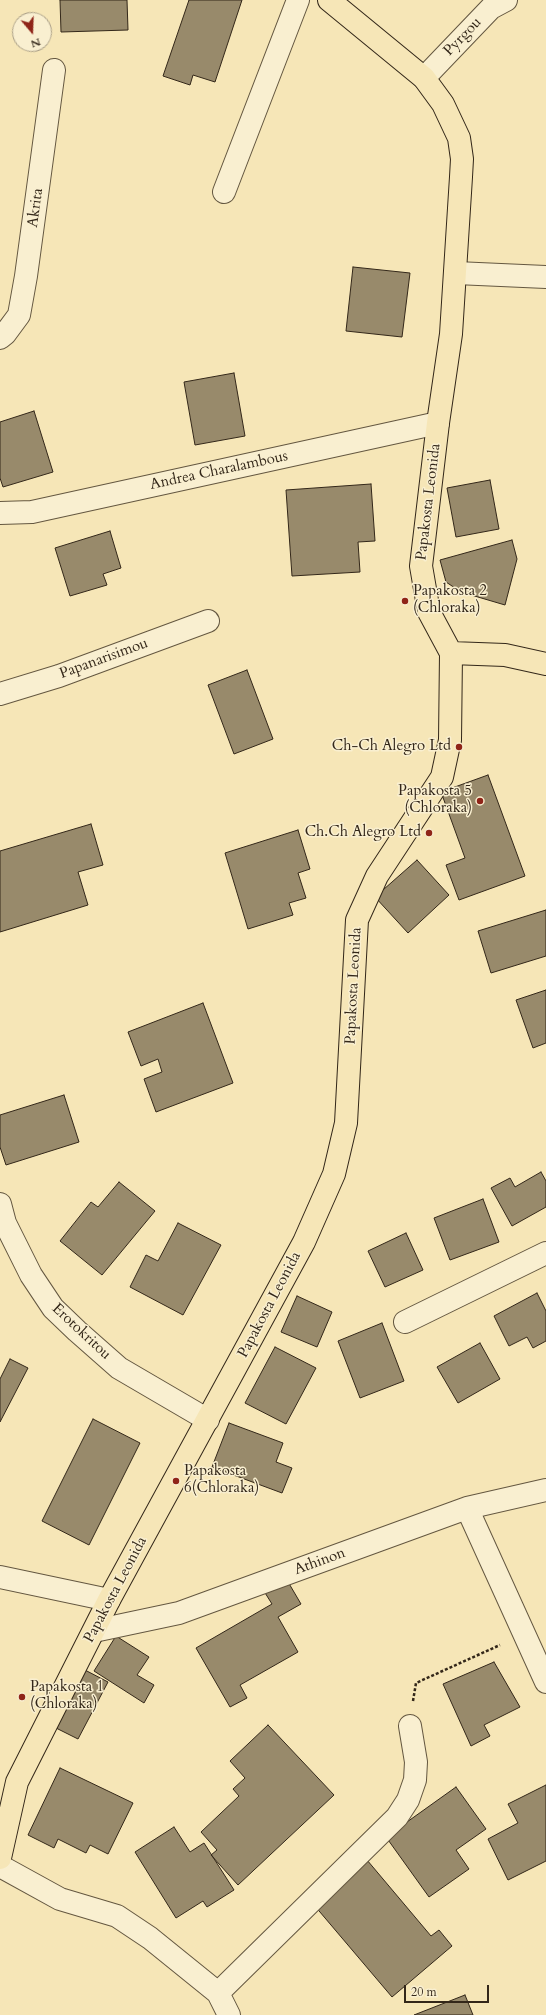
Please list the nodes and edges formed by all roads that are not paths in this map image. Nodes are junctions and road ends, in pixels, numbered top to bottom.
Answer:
1 (298, 0) edge
2 (329, 0) edge
3 (506, 0) edge
4 (54, 70) dead end
5 (424, 78) junction
6 (224, 192) dead end
7 (456, 273) junction
8 (546, 277) edge
9 (0, 338) edge
10 (438, 423) junction
11 (0, 512) edge
12 (208, 621) dead end
13 (451, 653) junction
14 (546, 664) edge
15 (0, 694) edge
16 (0, 1204) edge
17 (546, 1253) edge
18 (405, 1322) dead end
19 (208, 1420) junction
20 (546, 1490) edge
21 (467, 1508) junction
22 (0, 1576) edge
23 (109, 1600) junction
24 (94, 1631) junction
25 (546, 1682) edge
26 (410, 1726) road end
27 (0, 1858) edge
28 (0, 1866) edge
29 (218, 1993) junction
30 (229, 2015) edge

1 - 6 street
2 - 5 main road, Papakosta Leonida
3 - 5 street, Pyrgou
4 - 9 street, Akrita
5 - 7 main road, Papakosta Leonida
7 - 8 street
7 - 10 main road, Papakosta Leonida
10 - 11 street, Andrea Charalambous
10 - 13 main road, Papakosta Leonida
12 - 15 street, Papanarisimou
13 - 14 main road
13 - 19 main road, Papakosta Leonida
16 - 19 street, Erotokritou
17 - 18 street
19 - 23 main road, Papakosta Leonida
20 - 21 street, Athinon
21 - 24 street, Athinon
21 - 25 street
22 - 23 street
23 - 24 main road, Papakosta Leonida
24 - 27 main road, Papakosta Leonida
26 - 29 street
28 - 29 street
29 - 30 street

